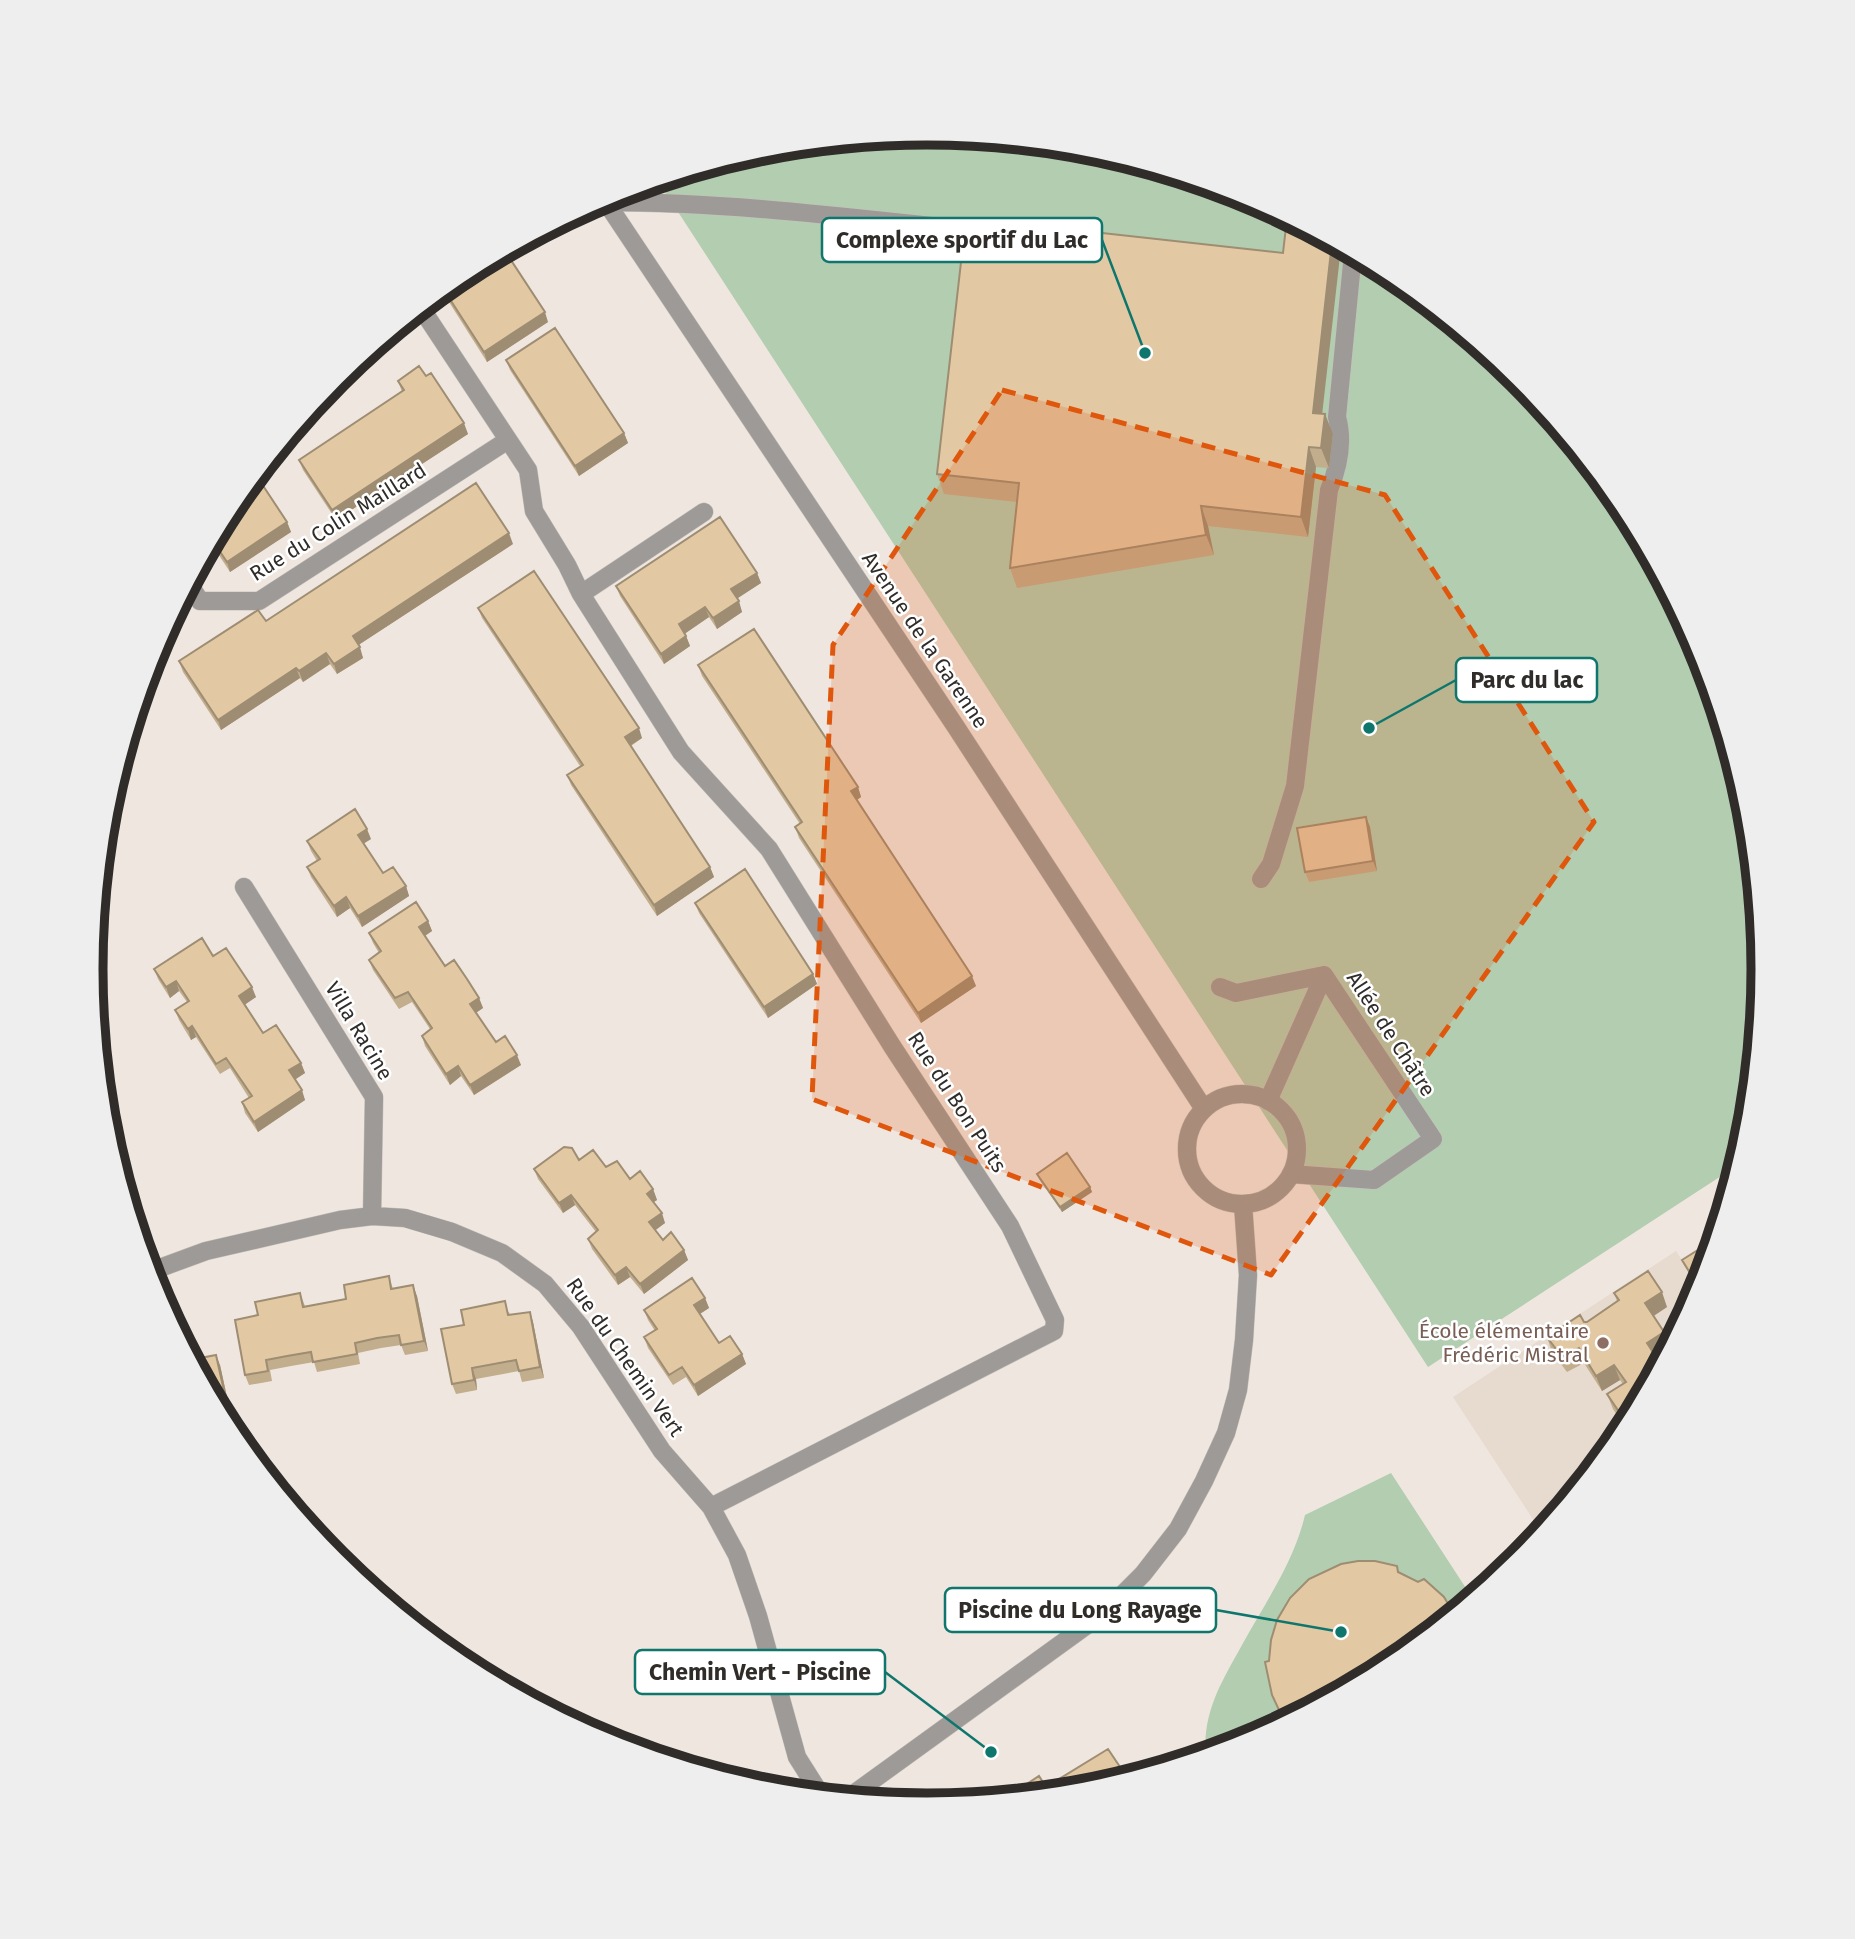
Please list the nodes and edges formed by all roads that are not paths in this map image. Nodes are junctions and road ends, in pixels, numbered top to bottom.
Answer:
1 (631, 201) edge
2 (611, 209) edge
3 (1000, 233) edge
4 (1352, 263) edge
5 (426, 316) edge
6 (508, 440) junction
7 (704, 512) dead end
8 (195, 593) edge
9 (581, 594) junction
10 (1261, 879) dead end
11 (243, 887) dead end
12 (1324, 975) junction
13 (1220, 987) dead end
14 (1268, 1101) junction
15 (1203, 1109) junction
16 (1291, 1174) junction
17 (1243, 1204) junction
18 (372, 1216) junction
19 (160, 1268) edge
20 (711, 1507) junction
21 (815, 1786) edge
22 (858, 1791) edge

1 - 3 street
2 - 15 street, Avenue de la Garenne
4 - 10 street
5 - 6 street, Rue du Bon Puits
6 - 8 street, Rue du Colin Maillard
6 - 9 street, Rue du Bon Puits
7 - 9 street
9 - 20 street, Rue du Bon Puits
11 - 18 street, Villa Racine
12 - 13 street, Allée de Châtre
12 - 14 street
12 - 16 street, Allée de Châtre
14 - 15 street
14 - 16 street
15 - 17 street
16 - 17 street
17 - 22 street
18 - 19 street, Rue du Chemin Vert
18 - 20 street, Rue du Chemin Vert
20 - 21 street, Rue du Chemin Vert

